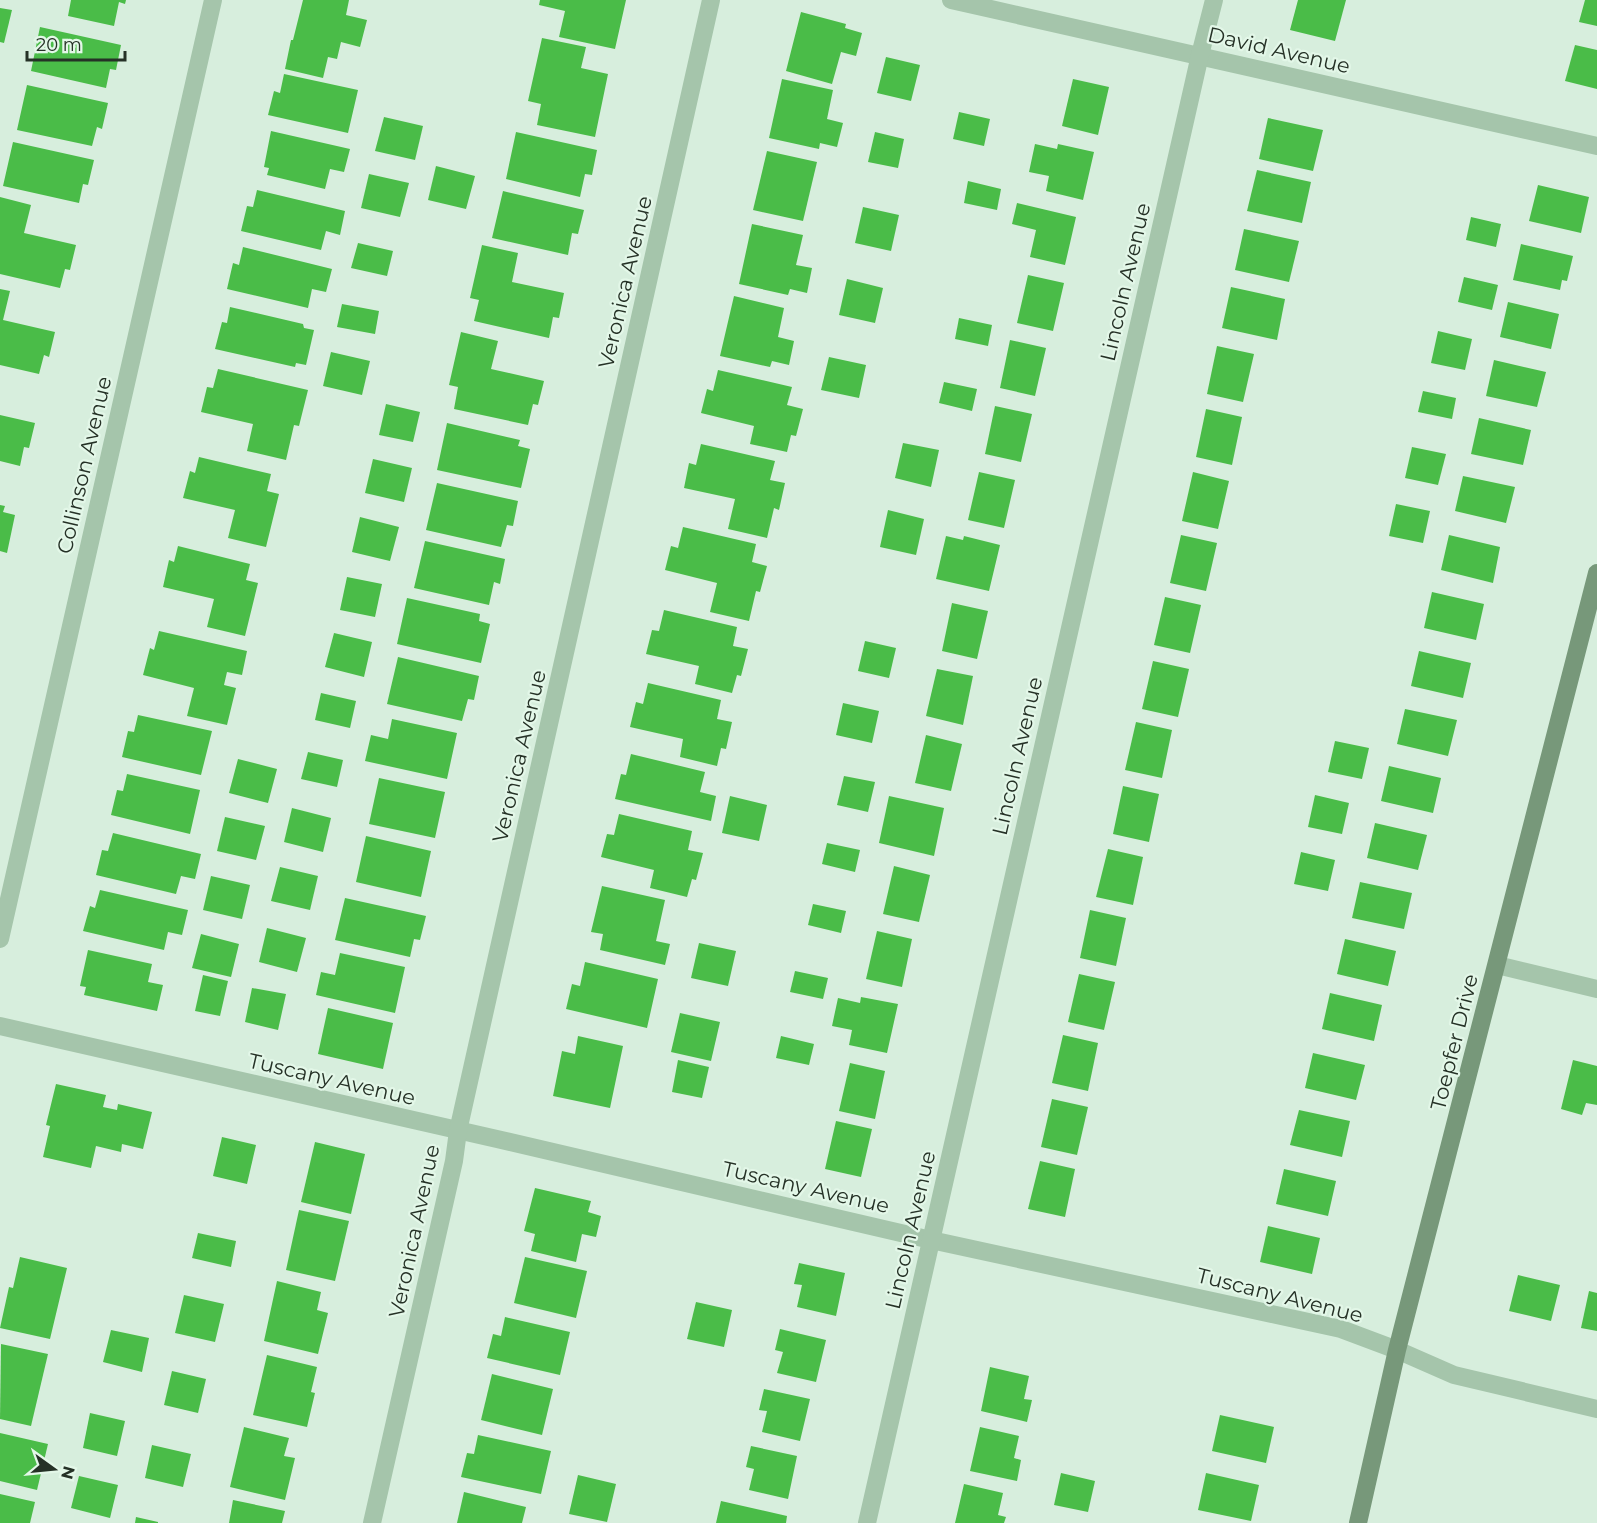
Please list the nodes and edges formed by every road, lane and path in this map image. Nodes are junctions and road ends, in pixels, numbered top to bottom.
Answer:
1 (213, 0) edge
2 (711, 0) edge
3 (951, 0) edge
4 (1214, 0) edge
5 (1200, 55) junction
6 (1597, 146) edge
7 (1597, 573) edge
8 (0, 939) edge
9 (1497, 965) junction
10 (1597, 989) edge
11 (0, 1026) edge
12 (458, 1131) junction
13 (931, 1240) junction
14 (1397, 1350) junction
15 (1597, 1409) edge
16 (372, 1523) edge
17 (867, 1523) edge
18 (1358, 1523) edge

1 - 8 street, Collinson Avenue
2 - 12 street, Veronica Avenue
3 - 5 street, David Avenue
4 - 5 street, Lincoln Avenue
5 - 6 street, David Avenue
5 - 13 street, Lincoln Avenue
7 - 9 street, Toepfer Drive
9 - 10 street
9 - 14 street, Toepfer Drive
11 - 12 street, Tuscany Avenue
12 - 13 street, Tuscany Avenue
12 - 16 street, Veronica Avenue
13 - 14 street, Tuscany Avenue
13 - 17 street, Lincoln Avenue
14 - 15 street, Tuscany Avenue
14 - 18 street, Toepfer Drive

